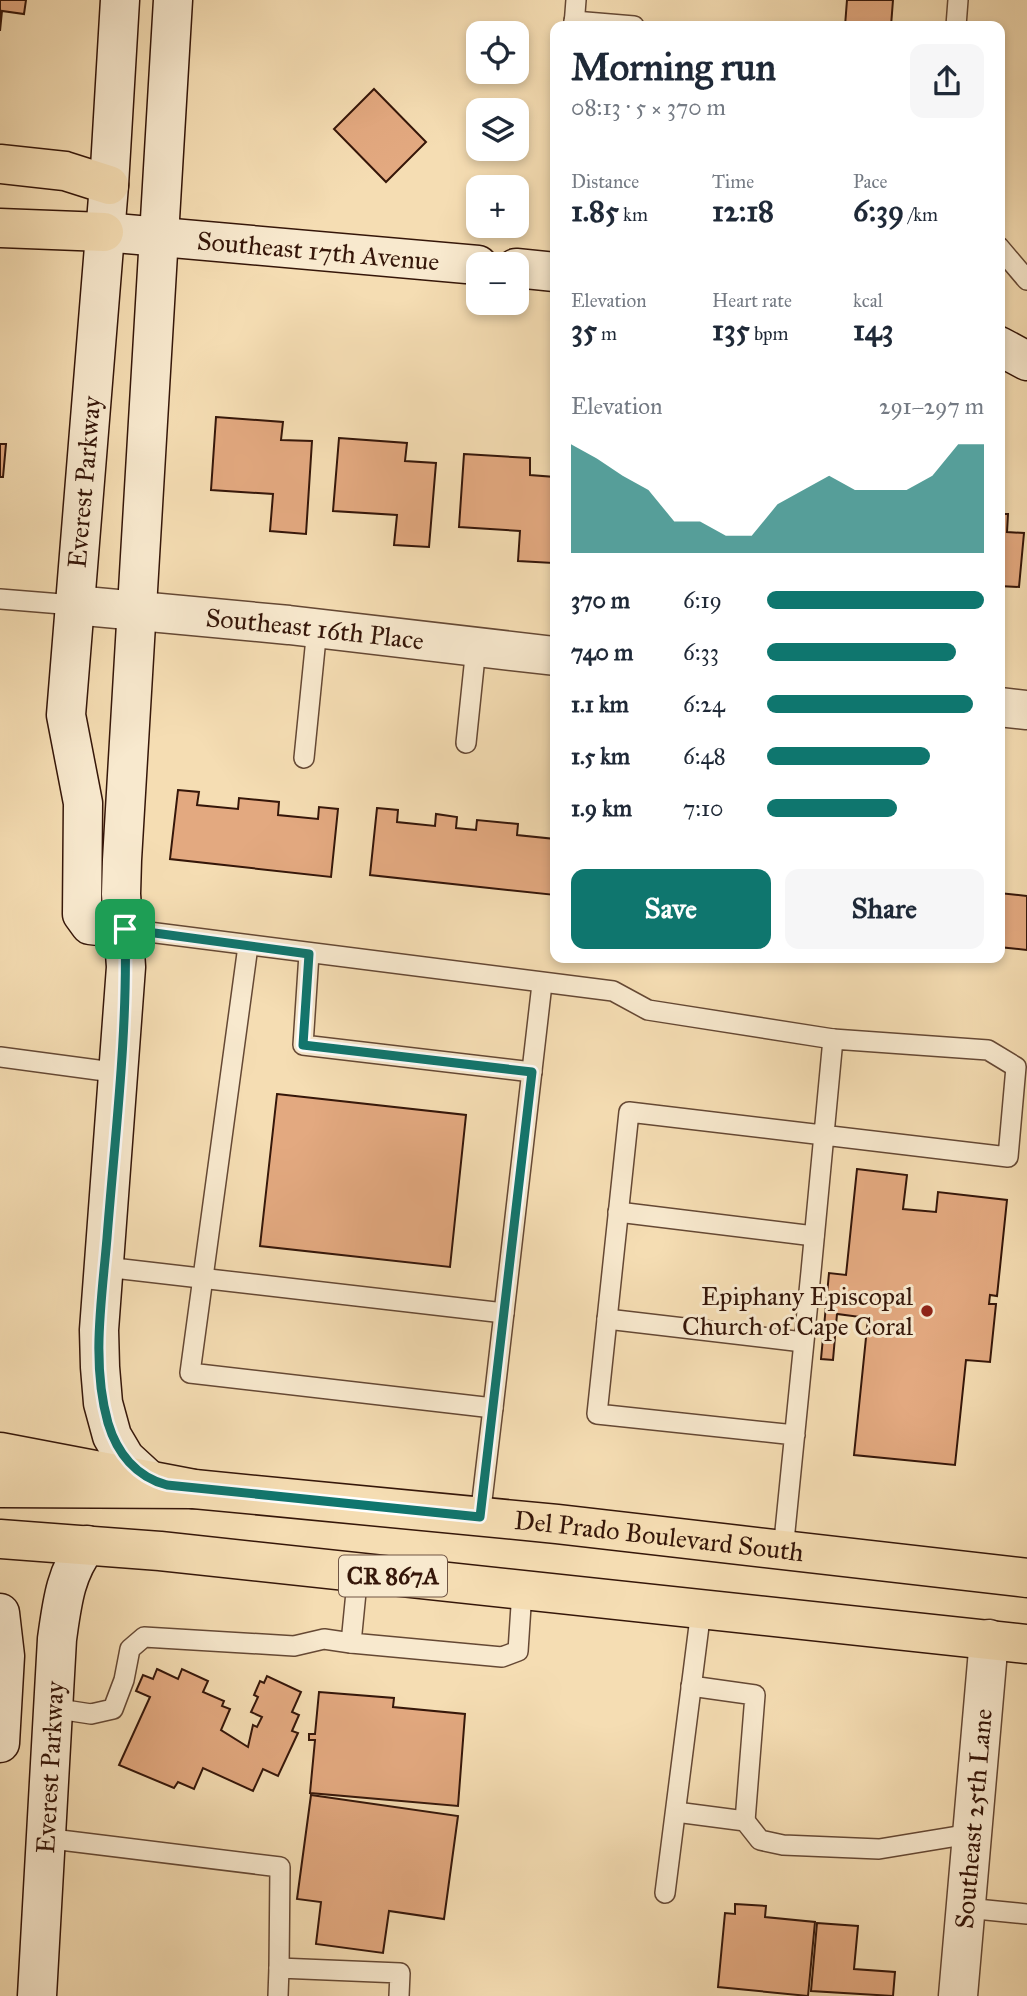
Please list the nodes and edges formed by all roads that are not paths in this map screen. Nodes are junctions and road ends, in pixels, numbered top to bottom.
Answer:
1 (120, 0) edge
2 (173, 0) edge
3 (576, 0) edge
4 (958, 0) edge
5 (574, 21) edge
6 (956, 21) edge
7 (0, 164) edge
8 (109, 185) junction
9 (0, 228) edge
10 (104, 232) junction
11 (160, 235) junction
12 (1005, 254) edge
13 (466, 264) edge
14 (529, 269) edge
15 (550, 271) edge
16 (1027, 280) edge
17 (1005, 349) edge
18 (1027, 361) edge
19 (0, 599) edge
20 (74, 605) junction
21 (138, 611) junction
22 (317, 628) junction
23 (476, 647) junction
24 (550, 655) edge
25 (1005, 708) edge
26 (1027, 710) edge
27 (466, 743) dead end
28 (303, 758) dead end
29 (125, 929) junction
30 (248, 946) junction
31 (309, 954) junction
32 (542, 984) junction
33 (833, 1039) junction
34 (0, 1057) edge
35 (532, 1072) junction
36 (120, 1073) junction
37 (824, 1135) junction
38 (618, 1212) junction
39 (814, 1236) junction
40 (104, 1267) junction
41 (203, 1278) junction
42 (504, 1313) junction
43 (607, 1319) junction
44 (803, 1342) junction
45 (493, 1408) junction
46 (795, 1435) junction
47 (0, 1452) edge
48 (150, 1481) junction
49 (0, 1488) edge
50 (194, 1489) junction
51 (480, 1517) junction
52 (0, 1539) edge
53 (87, 1545) junction
54 (783, 1550) junction
55 (358, 1572) junction
56 (1027, 1578) edge
57 (522, 1591) junction
58 (701, 1610) junction
59 (0, 1613) edge
60 (989, 1639) junction
61 (351, 1643) junction
62 (1027, 1644) edge
63 (691, 1686) junction
64 (52, 1708) junction
65 (0, 1743) edge
66 (676, 1812) junction
67 (745, 1821) junction
68 (971, 1834) junction
69 (44, 1838) junction
70 (665, 1893) dead end
71 (966, 1908) junction
72 (1027, 1914) edge
73 (279, 1968) junction
74 (37, 1996) edge
75 (278, 1996) edge
76 (399, 1996) edge
77 (958, 1996) edge

1 - 8 street, Everest Parkway
2 - 11 street
3 - 5 lane
4 - 6 lane
7 - 8 main road
8 - 10 street, Everest Parkway
8 - 11 street, Southeast 17th Avenue
9 - 10 main road
10 - 11 street, Southeast 17th Avenue
10 - 20 street, Everest Parkway
11 - 13 street, Southeast 17th Avenue
11 - 21 street
12 - 16 lane
14 - 15 street
17 - 18 street
19 - 20 lane
20 - 21 street, Southeast 16th Place
20 - 29 street, Everest Parkway
21 - 22 street, Southeast 16th Place
21 - 29 street
22 - 23 street, Southeast 16th Place
22 - 28 lane
23 - 24 street, Southeast 16th Place
23 - 27 lane
25 - 26 street
29 - 30 lane
29 - 36 street
30 - 31 lane
30 - 41 lane
31 - 32 lane
31 - 35 lane
32 - 33 lane
32 - 35 lane
33 - 37 lane
33 - 37 lane
34 - 36 lane
35 - 42 lane
36 - 40 street
37 - 38 lane
37 - 39 lane
38 - 39 lane
38 - 43 lane
39 - 44 lane
40 - 41 lane
40 - 48 street
41 - 42 lane
41 - 45 lane
42 - 45 lane
43 - 44 lane
43 - 46 lane
44 - 46 lane
45 - 51 lane
46 - 54 lane
47 - 48 main road, Del Prado Boulevard South
48 - 50 main road, Del Prado Boulevard South
49 - 50 main road
50 - 51 main road, Del Prado Boulevard South
51 - 54 main road, Del Prado Boulevard South
52 - 53 main road, CR 867A
53 - 55 main road, CR 867A
53 - 64 street, Everest Parkway
54 - 56 main road, Del Prado Boulevard South
55 - 57 main road, CR 867A
55 - 61 lane
57 - 58 main road, CR 867A
57 - 61 lane
58 - 60 main road, CR 867A
58 - 63 lane
59 - 65 street, Everest Parkway
60 - 62 main road, CR 867A
60 - 68 street, Southeast 25th Lane
61 - 64 lane
63 - 66 lane
63 - 67 lane
64 - 69 street, Everest Parkway
66 - 67 lane
66 - 70 lane
67 - 68 lane
68 - 71 street, Southeast 25th Lane
69 - 73 lane
69 - 74 street, Everest Parkway
71 - 72 lane
71 - 77 street, Southeast 25th Lane
73 - 75 lane
73 - 76 lane

